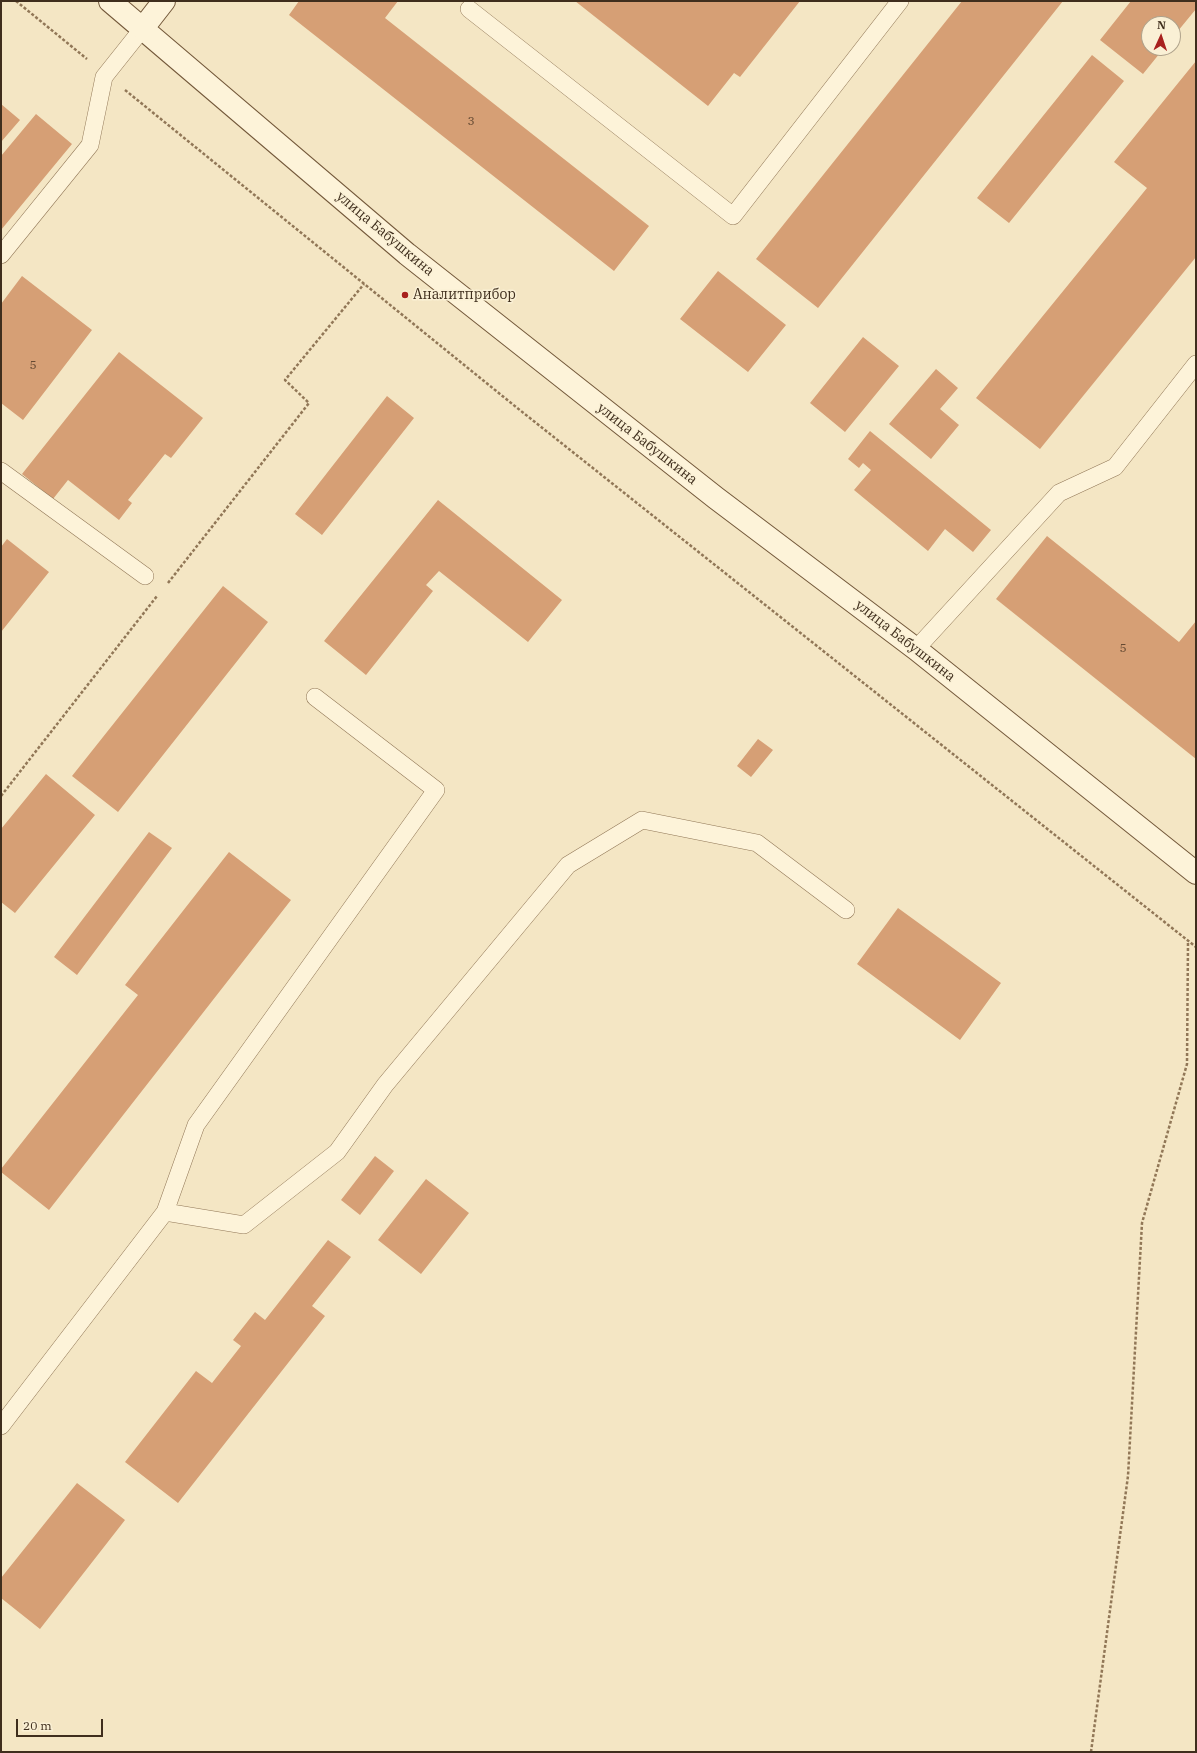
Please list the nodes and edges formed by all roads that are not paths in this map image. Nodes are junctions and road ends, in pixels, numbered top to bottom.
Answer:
1 (110, 1) edge
2 (164, 1) edge
3 (900, 1) edge
4 (469, 10) dead end
5 (143, 28) junction
6 (1, 255) edge
7 (1196, 364) edge
8 (1, 471) edge
9 (145, 576) dead end
10 (916, 649) junction
11 (315, 697) dead end
12 (1196, 873) edge
13 (846, 910) dead end
14 (165, 1212) junction
15 (1, 1426) edge

1 - 5 main road, улица Бабушкина
2 - 5 main road
3 - 4 lane
5 - 6 lane
5 - 10 main road, улица Бабушкина
7 - 10 lane
8 - 9 lane
10 - 12 main road, улица Бабушкина
11 - 14 lane
13 - 14 lane
14 - 15 lane

